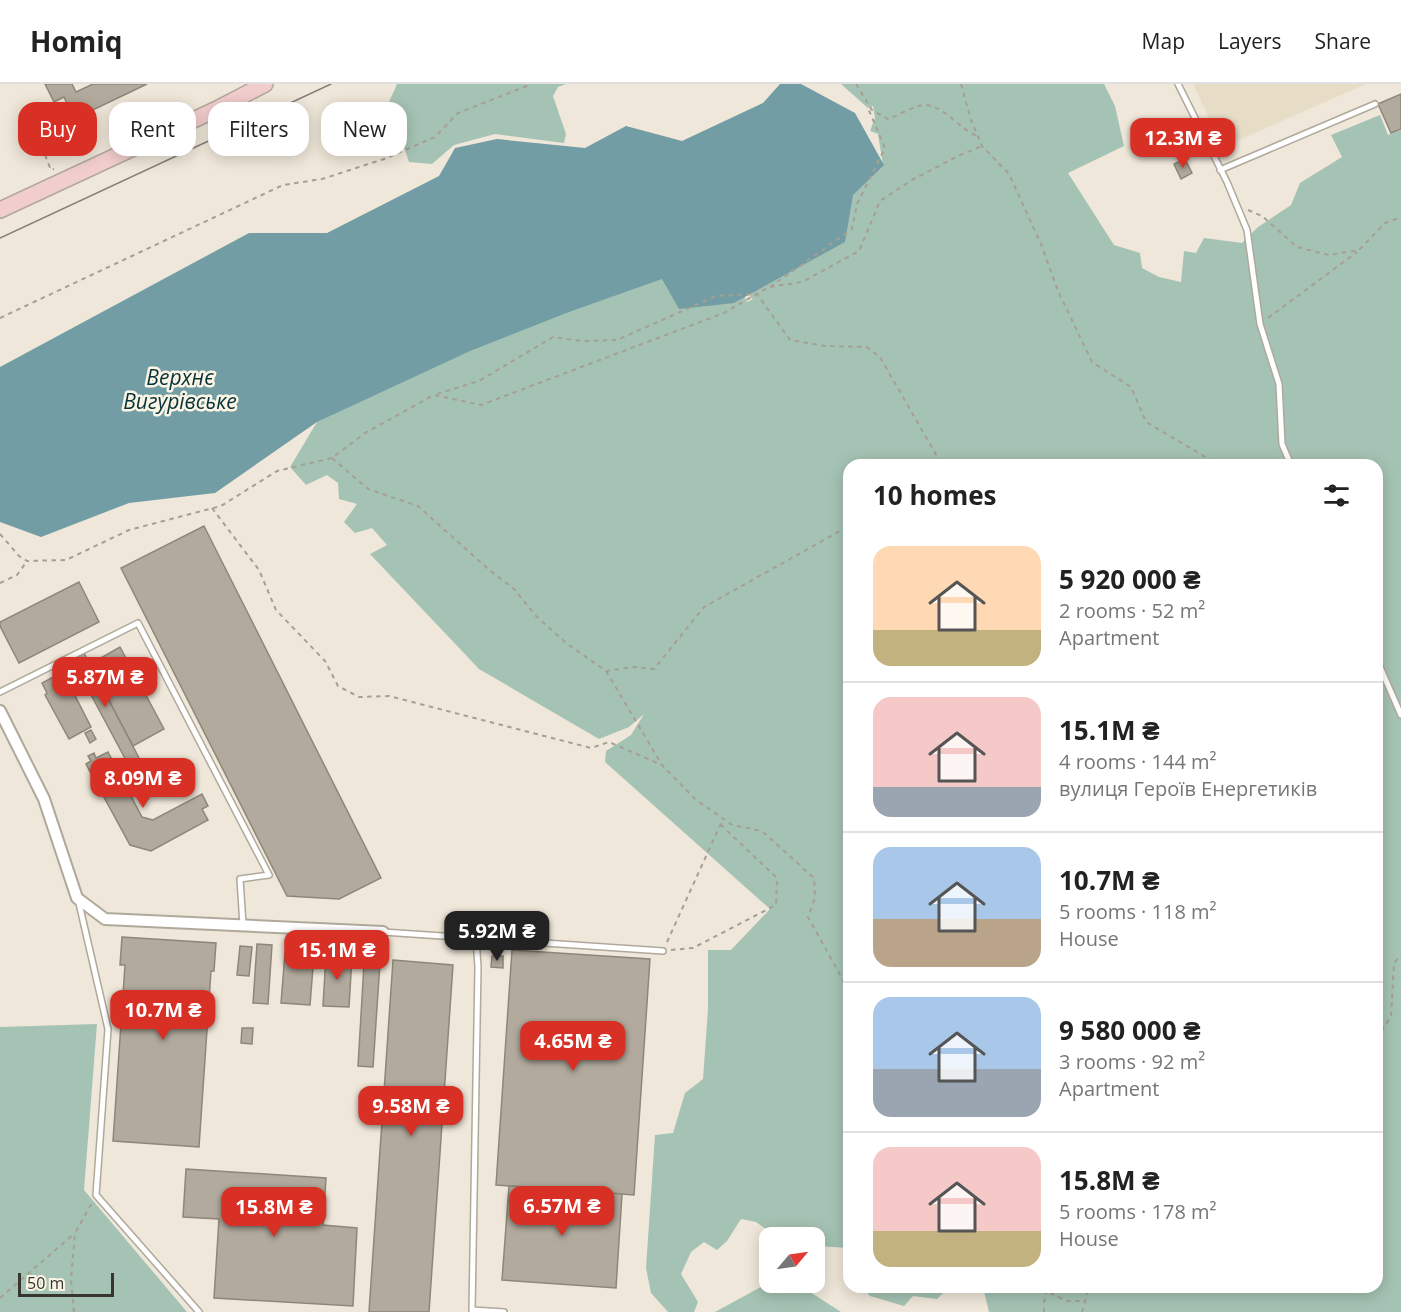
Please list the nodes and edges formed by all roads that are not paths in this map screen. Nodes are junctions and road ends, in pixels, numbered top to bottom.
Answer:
1 (265, 84) edge
2 (1178, 84) edge
3 (1375, 104) dead end
4 (1220, 170) junction
5 (1227, 182) junction
6 (1219, 185) dead end
7 (0, 210) edge
8 (1288, 459) edge
9 (1383, 674) edge
10 (0, 692) edge
11 (0, 711) edge
12 (1401, 715) edge
13 (77, 898) junction
14 (243, 925) junction
15 (383, 932) joint
16 (476, 938) junction
17 (663, 951) road end
18 (199, 1312) edge
19 (504, 1312) edge

1 - 7 street
2 - 4 lane
3 - 4 lane
4 - 5 lane
5 - 6 lane
5 - 8 lane
9 - 12 lane
10 - 14 lane
11 - 13 street
13 - 14 street
13 - 18 lane
14 - 15 street
15 - 16 lane
16 - 17 lane
16 - 19 lane

